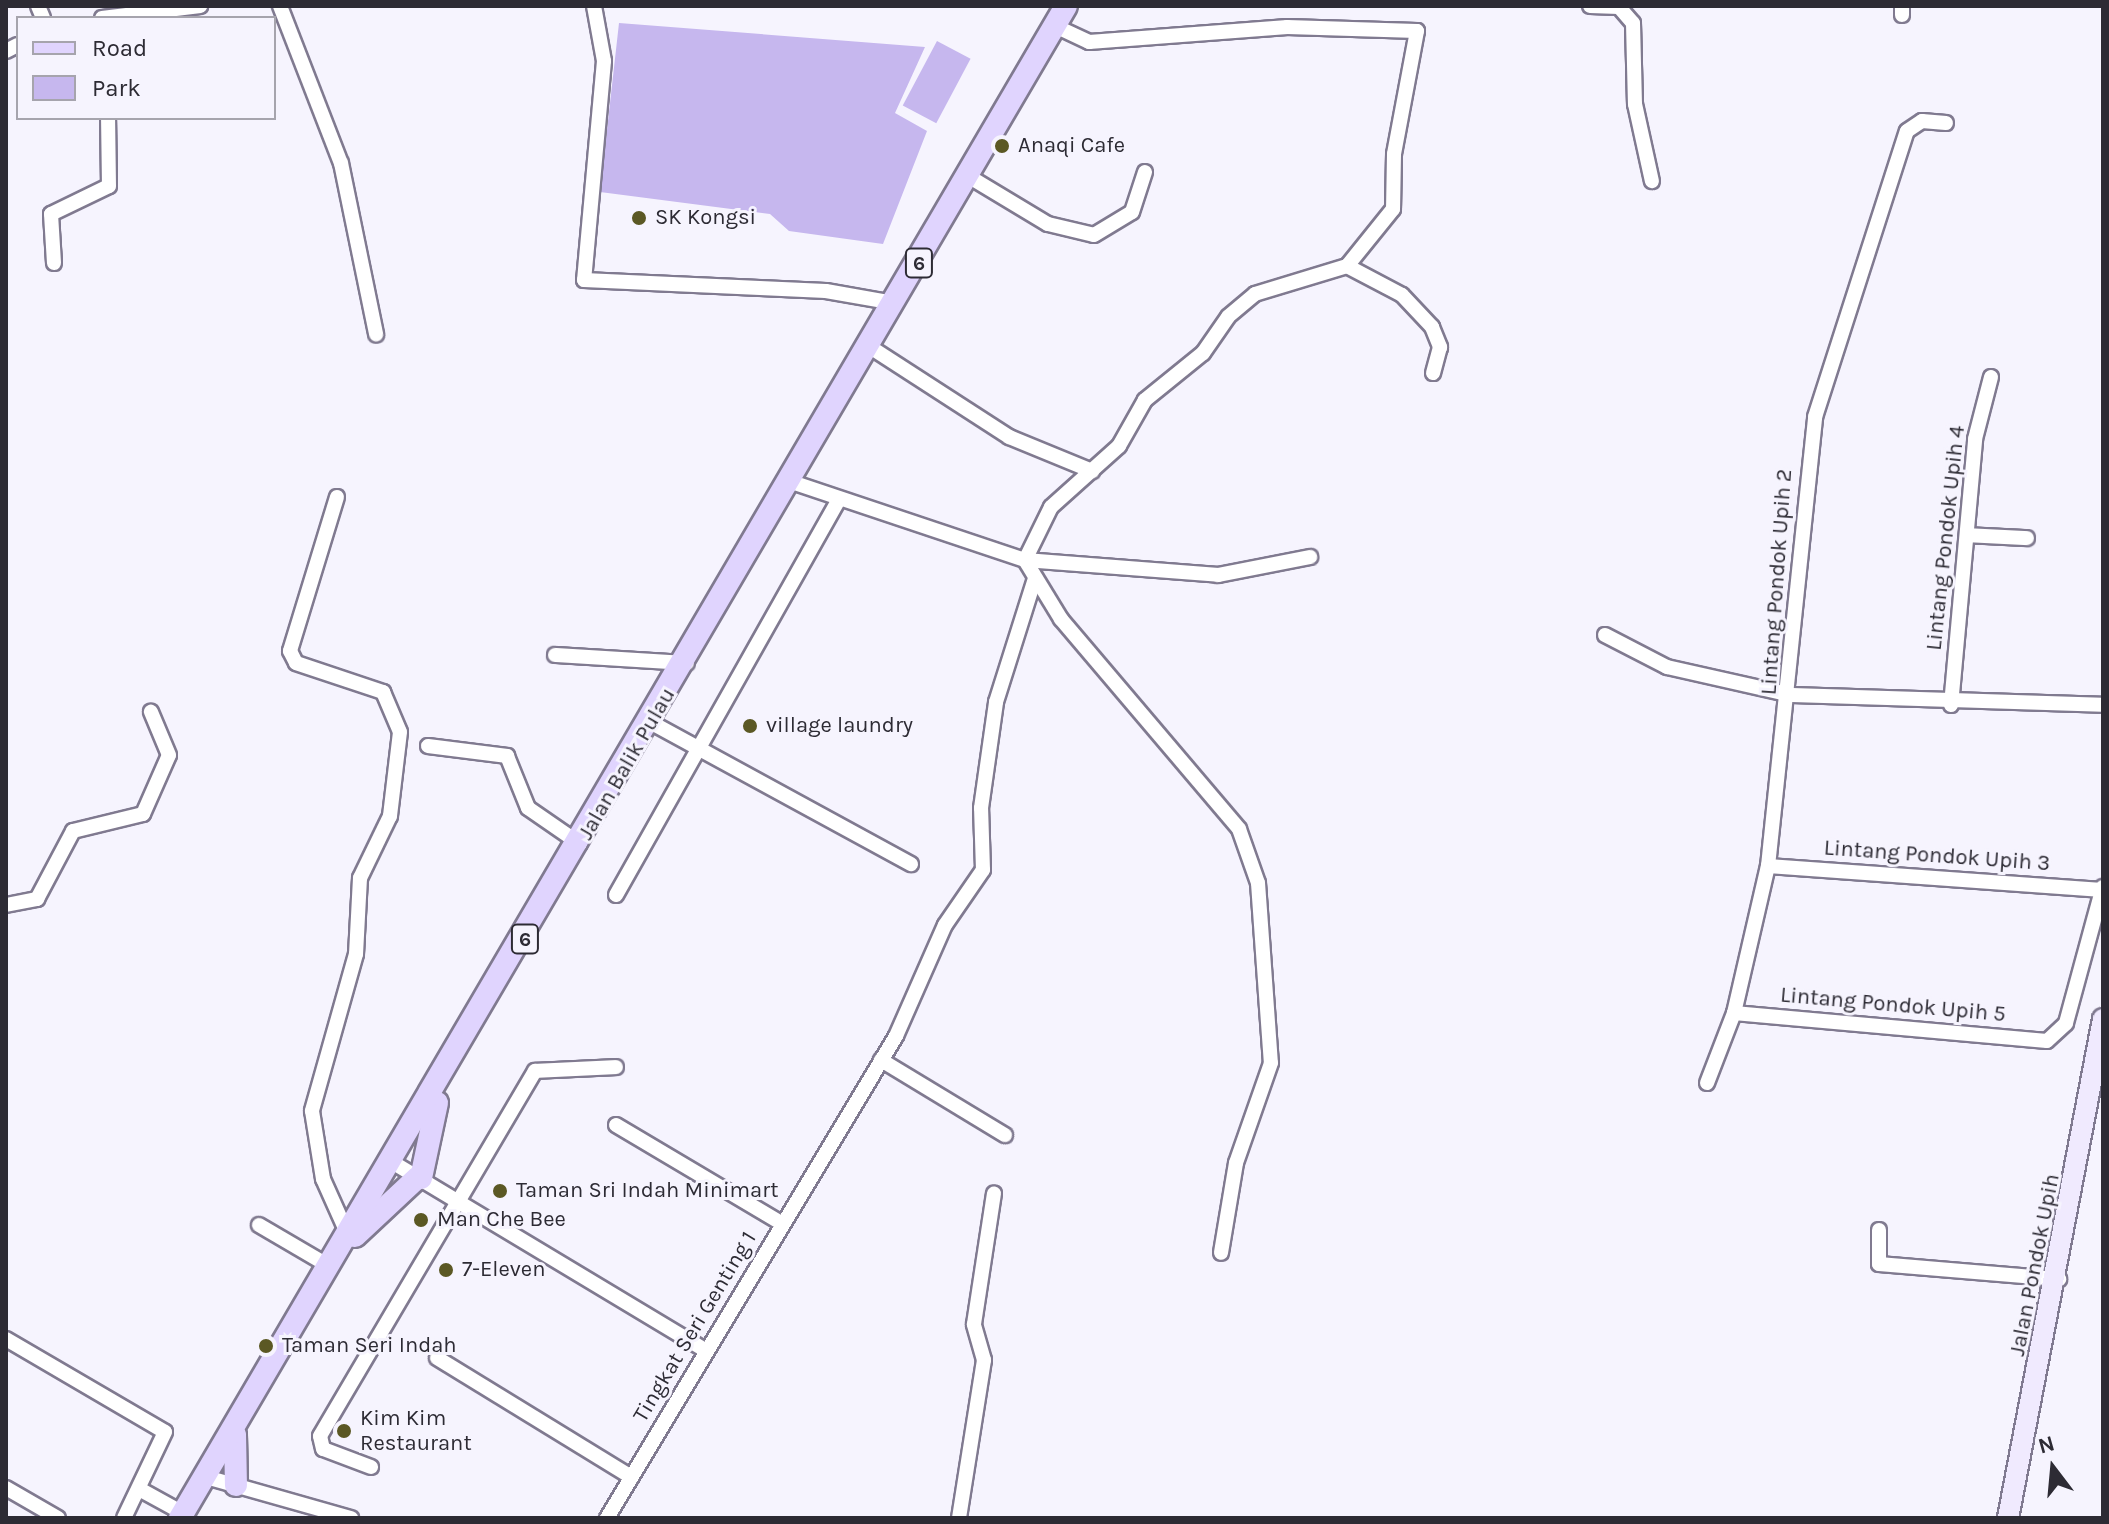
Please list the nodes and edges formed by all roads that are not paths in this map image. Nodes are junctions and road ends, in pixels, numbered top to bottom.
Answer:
1 (200, 6) edge
2 (280, 6) edge
3 (594, 6) edge
4 (1066, 6) edge
5 (1590, 6) edge
6 (138, 16) edge
7 (1055, 26) junction
8 (108, 120) edge
9 (1946, 123) dead end
10 (1145, 172) dead end
11 (968, 176) junction
12 (1652, 181) dead end
13 (54, 263) dead end
14 (1347, 266) junction
15 (895, 303) junction
16 (376, 334) dead end
17 (870, 347) junction
18 (1433, 373) dead end
19 (1991, 377) dead end
20 (1092, 471) junction
21 (792, 482) junction
22 (337, 497) dead end
23 (839, 500) junction
24 (1967, 535) junction
25 (2027, 538) dead end
26 (1310, 557) dead end
27 (1025, 560) junction
28 (1035, 578) junction
29 (1605, 635) dead end
30 (555, 655) dead end
31 (687, 663) junction
32 (1791, 695) junction
33 (1951, 705) junction
34 (2103, 705) edge
35 (151, 712) dead end
36 (652, 723) junction
37 (428, 746) dead end
38 (699, 748) junction
39 (580, 844) junction
40 (911, 864) dead end
41 (1768, 866) junction
42 (2102, 889) edge
43 (616, 895) dead end
44 (6, 905) edge
45 (1734, 1013) junction
46 (2103, 1019) edge
47 (881, 1060) junction
48 (616, 1067) dead end
49 (449, 1068) junction
50 (1707, 1083) dead end
51 (616, 1125) dead end
52 (1005, 1135) dead end
53 (392, 1162) junction
54 (420, 1178) junction
55 (994, 1194) dead end
56 (460, 1202) junction
57 (783, 1224) junction
58 (259, 1225) dead end
59 (1879, 1230) dead end
60 (338, 1251) junction
61 (1221, 1253) dead end
62 (2059, 1279) junction
63 (6, 1339) edge
64 (707, 1351) junction
65 (437, 1358) dead end
66 (235, 1430) junction
67 (371, 1467) dead end
68 (206, 1477) junction
69 (631, 1477) junction
70 (236, 1485) junction
71 (6, 1488) edge
72 (141, 1490) junction
73 (182, 1516) edge
74 (58, 1518) edge
75 (124, 1518) edge
76 (351, 1518) edge
77 (607, 1518) edge
78 (959, 1518) edge
79 (2008, 1518) edge

1 - 6 street
2 - 16 street
3 - 15 street
4 - 7 main road, Jalan Balik Pulau / 6
5 - 12 street
7 - 11 main road, Jalan Balik Pulau / 6
7 - 14 street
8 - 13 street
9 - 32 street, Lintang Pondok Upih 2
10 - 11 street
11 - 15 main road, Jalan Balik Pulau / 6
14 - 18 street
14 - 20 street
15 - 17 main road, Jalan Balik Pulau / 6
17 - 20 street
17 - 21 main road, Jalan Balik Pulau / 6
19 - 24 street, Lintang Pondok Upih 4
20 - 27 street
21 - 23 street
21 - 31 main road, Jalan Balik Pulau / 6
22 - 60 street
23 - 27 street
23 - 38 street
24 - 25 street
24 - 33 street, Lintang Pondok Upih 4
26 - 27 street
27 - 28 street
28 - 47 street, Tingkat Seri Genting 1
28 - 61 street
29 - 32 street
30 - 31 street
31 - 36 main road, Jalan Balik Pulau / 6
32 - 33 street
32 - 41 street, Lintang Pondok Upih 2
33 - 34 street
35 - 44 street
36 - 38 street
36 - 39 main road, Jalan Balik Pulau / 6
37 - 39 street
38 - 40 street
38 - 43 street
39 - 49 main road, Jalan Balik Pulau / 6
41 - 42 street, Lintang Pondok Upih 3
41 - 45 street, Lintang Pondok Upih 2
42 - 45 street, Lintang Pondok Upih 5
45 - 50 street, Lintang Pondok Upih 2
46 - 62 main road, Jalan Pondok Upih
47 - 52 street
47 - 57 street, Tingkat Seri Genting 1
48 - 56 street
49 - 53 main road, Jalan Balik Pulau / 6
49 - 54 main road
51 - 57 street
53 - 54 street
53 - 60 main road, Jalan Balik Pulau / 6
54 - 56 street
54 - 60 main road
55 - 78 street
56 - 64 street
56 - 67 street
57 - 64 street, Tingkat Seri Genting 1
58 - 60 street
59 - 62 street
60 - 66 main road, Jalan Balik Pulau / 6
62 - 79 main road, Jalan Pondok Upih
63 - 72 street
64 - 69 street, Tingkat Seri Genting 1
65 - 69 street
66 - 68 main road, Jalan Balik Pulau / 6
66 - 70 main road
68 - 70 street
68 - 73 main road, Jalan Balik Pulau / 6
69 - 77 street, Tingkat Seri Genting 1
70 - 76 street
71 - 74 street
72 - 73 street
72 - 75 street

